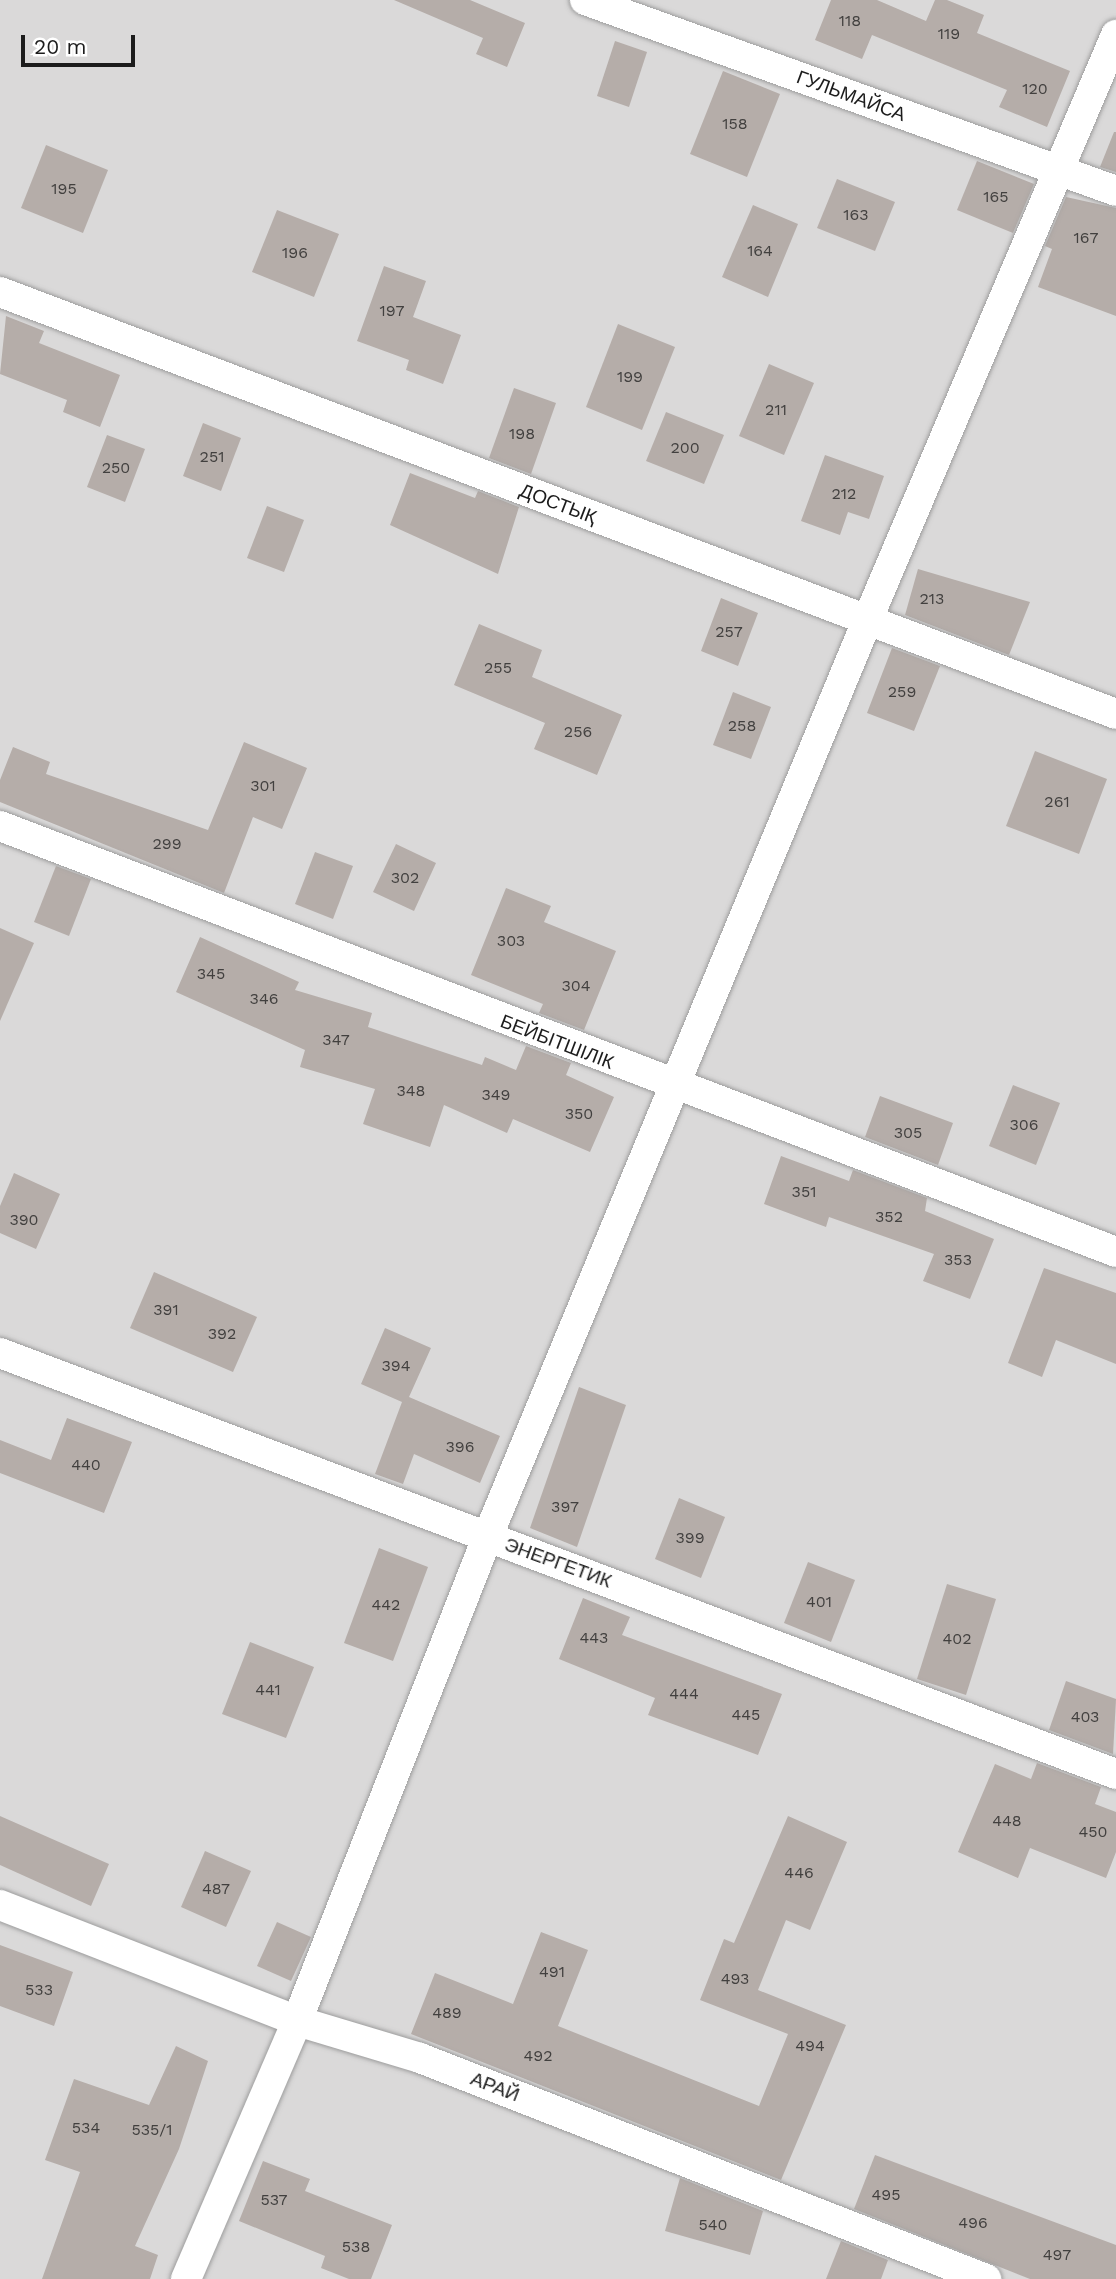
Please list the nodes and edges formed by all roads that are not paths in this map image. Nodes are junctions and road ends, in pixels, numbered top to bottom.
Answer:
1 (585, 0) edge
2 (1116, 35) edge
3 (1060, 170) junction
4 (1116, 191) edge
5 (0, 292) edge
6 (866, 621) junction
7 (1116, 714) edge
8 (0, 826) edge
9 (677, 1088) junction
10 (1116, 1252) edge
11 (0, 1353) edge
12 (488, 1538) junction
13 (1116, 1774) edge
14 (0, 1905) edge
15 (297, 2021) junction
16 (186, 2279) edge
17 (986, 2279) edge

1 - 3 street, ГУЛЬМАЙСА
2 - 3 street
3 - 4 street, ГУЛЬМАЙСА
3 - 6 street
5 - 6 street, ДОСТЫҚ
6 - 7 street, ДОСТЫҚ
6 - 9 street
8 - 9 street, БЕЙБІТШІЛІК
9 - 10 street, БЕЙБІТШІЛІК
9 - 12 street
11 - 12 street, ЭНЕРГЕТИК
12 - 13 street, ЭНЕРГЕТИК
12 - 15 street
14 - 15 street, АРАЙ
15 - 16 street
15 - 17 street, АРАЙ

